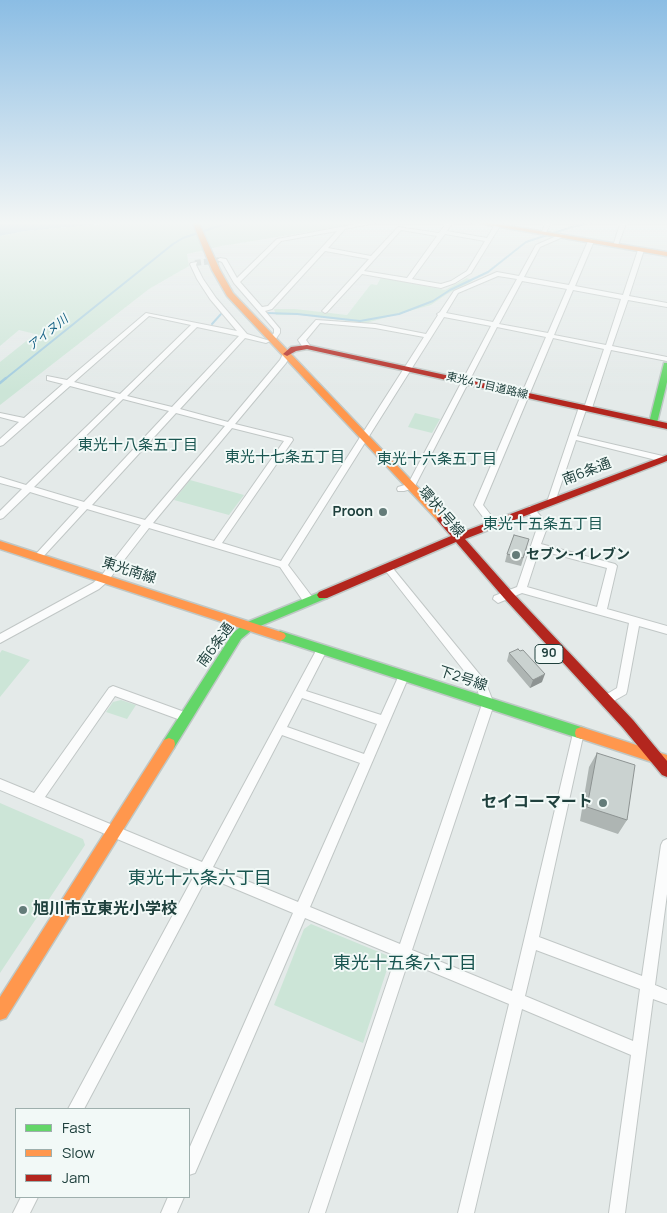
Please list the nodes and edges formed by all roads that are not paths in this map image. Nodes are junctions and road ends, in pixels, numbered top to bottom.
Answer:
1 (199, 278) edge
2 (212, 278) edge
3 (233, 278) edge
4 (240, 278) edge
5 (298, 278) edge
6 (354, 278) edge
7 (390, 278) edge
8 (410, 278) edge
9 (460, 278) edge
10 (489, 278) edge
11 (521, 278) joint
12 (576, 278) edge
13 (632, 278) edge
14 (408, 281) junction
15 (236, 282) junction
16 (572, 288) junction
17 (626, 298) junction
18 (667, 305) edge
19 (260, 310) junction
20 (325, 311) dead end
21 (440, 314) junction
22 (195, 324) junction
23 (496, 325) junction
24 (244, 335) junction
25 (427, 336) junction
26 (550, 336) junction
27 (269, 340) junction
28 (308, 347) junction
29 (608, 347) junction
30 (285, 358) junction
31 (667, 359) edge
32 (667, 365) edge
33 (407, 368) junction
34 (50, 378) dead end
35 (465, 381) junction
36 (69, 383) junction
37 (525, 394) junction
38 (121, 396) junction
39 (585, 408) junction
40 (174, 410) junction
41 (0, 414) edge
42 (25, 421) junction
43 (652, 423) junction
44 (231, 424) junction
45 (667, 426) edge
46 (573, 437) junction
47 (361, 440) junction
48 (0, 444) edge
49 (666, 458) edge
50 (0, 480) edge
51 (28, 488) junction
52 (406, 488) junction
53 (551, 502) junction
54 (85, 506) junction
55 (530, 509) junction
56 (0, 516) edge
57 (492, 523) junction
58 (147, 524) junction
59 (454, 540) junction
60 (0, 545) edge
61 (216, 545) junction
62 (536, 546) junction
63 (38, 557) junction
64 (283, 565) junction
65 (388, 568) junction
66 (104, 579) junction
67 (521, 589) junction
68 (503, 597) junction
69 (309, 601) junction
70 (601, 612) junction
71 (635, 622) junction
72 (249, 626) junction
73 (0, 628) edge
74 (667, 630) edge
75 (13, 632) junction
76 (0, 640) edge
77 (322, 650) junction
78 (404, 676) junction
79 (299, 693) junction
80 (606, 700) junction
81 (488, 704) junction
82 (186, 717) junction
83 (384, 721) junction
84 (280, 729) junction
85 (578, 732) junction
86 (367, 760) junction
87 (662, 760) edge
88 (667, 771) edge
89 (0, 784) edge
90 (37, 799) junction
91 (114, 831) junction
92 (667, 845) edge
93 (205, 869) junction
94 (302, 910) junction
95 (531, 941) junction
96 (404, 951) junction
97 (648, 987) junction
98 (667, 997) edge
99 (516, 1000) junction
100 (0, 1012) edge
101 (639, 1051) junction
102 (77, 1108) edge
103 (190, 1165) edge
104 (29, 1198) edge
105 (176, 1198) edge
106 (21, 1213) edge
107 (169, 1213) edge
108 (317, 1213) edge
109 (466, 1213) edge
110 (617, 1213) edge

1 - 24 street
2 - 27 street, 環状1号線 / 90
3 - 15 street
4 - 15 street
5 - 19 street
6 - 20 street
7 - 14 street
8 - 14 street
9 - 14 street
10 - 21 street
11 - 16 street
11 - 23 street
12 - 16 street
13 - 17 street
15 - 19 street
16 - 17 street
16 - 26 street
17 - 18 street
17 - 29 street
19 - 27 street
21 - 23 street
21 - 25 street
22 - 24 street
22 - 36 street
22 - 38 street
23 - 26 street
23 - 35 street
24 - 27 street
24 - 40 street
25 - 28 street
25 - 33 street
26 - 29 street
26 - 37 street
27 - 30 street, 環状1号線 / 90
28 - 30 street
28 - 33 street, 東光4丁目道路線
29 - 31 street
29 - 39 street
30 - 44 street
30 - 47 street, 環状1号線 / 90
32 - 43 street
33 - 35 street, 東光4丁目道路線
33 - 47 street
34 - 36 street
35 - 37 street, 東光4丁目道路線
35 - 52 street
36 - 38 street
36 - 42 street
37 - 39 street, 東光4丁目道路線
37 - 57 street
38 - 40 street
38 - 51 street
39 - 43 street, 東光4丁目道路線
39 - 46 street
40 - 44 street
40 - 54 street
41 - 42 street
42 - 48 street
43 - 45 street, 東光4丁目道路線
44 - 58 street
44 - 61 street
46 - 49 street
46 - 53 street
47 - 52 street, 環状1号線 / 90
47 - 64 street
49 - 53 street, 南6条通
50 - 51 street
51 - 54 street
51 - 56 street
52 - 59 street, 環状1号線 / 90
53 - 55 street, 南6条通
54 - 58 street
54 - 63 street
55 - 57 street, 南6条通
55 - 62 street
57 - 59 street, 南6条通
58 - 61 street
58 - 66 street
59 - 65 street, 南6条通
59 - 68 street, 環状1号線 / 90
60 - 63 street, 東光南線
61 - 64 street
62 - 67 street
62 - 70 street
63 - 66 street, 東光南線
64 - 69 street
65 - 69 street, 南6条通
65 - 81 street
66 - 72 street, 東光南線
66 - 75 street
67 - 68 street
67 - 70 street
68 - 80 street, 環状1号線 / 90
68 - 87 street, 環状1号線 / 90
69 - 72 street, 南6条通
70 - 71 street
71 - 74 street
71 - 80 street
72 - 77 street, 下2号線
72 - 82 street, 南6条通
73 - 75 street
75 - 76 street
77 - 78 street, 下2号線
77 - 79 street
78 - 81 street, 下2号線
78 - 83 street
79 - 83 street
79 - 84 street
80 - 87 street, 環状1号線 / 90
81 - 85 street, 下2号線
81 - 96 street
82 - 90 street
82 - 91 street, 南6条通
83 - 86 street
84 - 86 street
84 - 93 street
85 - 87 street, 下2号線
85 - 95 street
86 - 94 street
87 - 88 street, 環状1号線 / 90
89 - 90 street
90 - 91 street
91 - 93 street
91 - 100 street, 南6条通
92 - 97 street
93 - 94 street
93 - 102 street
94 - 96 street
94 - 103 street
95 - 97 street
95 - 99 street
96 - 99 street
96 - 108 street
97 - 98 street
97 - 101 street
99 - 101 street
99 - 109 street
101 - 110 street
104 - 106 street
105 - 107 street

